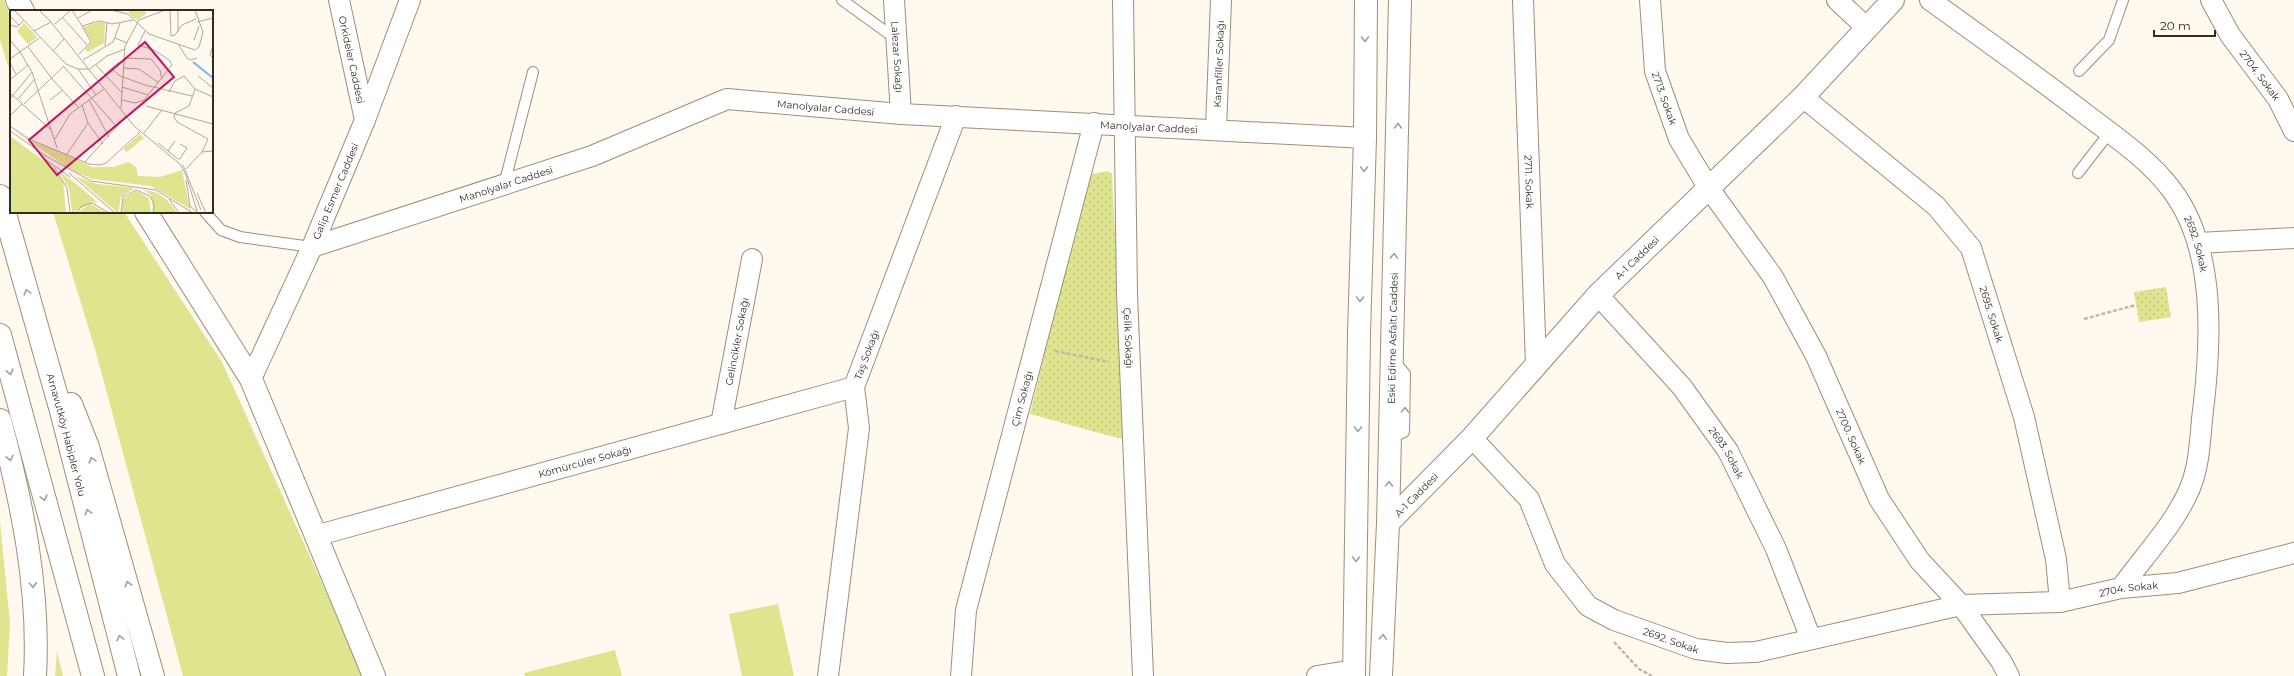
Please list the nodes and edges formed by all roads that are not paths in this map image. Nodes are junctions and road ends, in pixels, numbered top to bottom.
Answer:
1 (17, 0) edge
2 (339, 0) edge
3 (410, 0) edge
4 (842, 0) edge
5 (894, 0) edge
6 (1123, 0) edge
7 (1221, 0) edge
8 (1366, 0) edge
9 (1400, 0) edge
10 (1523, 0) edge
11 (1650, 0) edge
12 (1837, 0) edge
13 (1893, 0) edge
14 (1930, 0) edge
15 (2123, 0) edge
16 (2211, 0) edge
17 (22, 10) edge
18 (1867, 28) junction
19 (896, 39) junction
20 (2079, 71) dead end
21 (533, 72) dead end
22 (1803, 97) junction
23 (901, 114) junction
24 (956, 116) junction
25 (365, 120) junction
26 (1094, 123) junction
27 (1125, 125) junction
28 (1216, 129) junction
29 (2294, 131) edge
30 (2110, 132) junction
31 (1365, 138) junction
32 (2078, 173) dead end
33 (504, 185) junction
34 (1708, 187) junction
35 (0, 196) edge
36 (147, 213) edge
37 (206, 213) edge
38 (2294, 238) edge
39 (2198, 243) junction
40 (312, 247) junction
41 (752, 259) dead end
42 (1598, 294) junction
43 (33, 314) junction
44 (0, 335) edge
45 (1536, 364) junction
46 (251, 379) junction
47 (854, 387) junction
48 (0, 420) edge
49 (721, 424) junction
50 (1472, 438) junction
51 (1357, 520) junction
52 (1388, 523) junction
53 (315, 536) junction
54 (2294, 553) edge
55 (2121, 588) junction
56 (2060, 602) junction
57 (1961, 605) junction
58 (1811, 639) junction
59 (1354, 673) edge
60 (35, 676) edge
61 (93, 676) edge
62 (129, 676) edge
63 (153, 676) edge
64 (374, 676) edge
65 (828, 676) edge
66 (961, 676) edge
67 (1143, 676) edge
68 (1317, 676) edge
69 (1381, 676) edge
70 (2009, 676) edge

1 - 17 main road
2 - 25 street, Orkideler Caddesi
3 - 25 street, Galip Esmer Caddesi
4 - 19 lane
5 - 19 street, Lalezar Sokağı
6 - 27 street, Çelik Sokağı
7 - 28 street, Karanfiller Sokağı
8 -> 31 main road
52 -> 9 main road, Eski Edirne Asfaltı Caddesi
10 - 45 street, 2711. Sokak
11 - 34 street, 2713. Sokak
12 - 18 street
13 - 18 main road, A-1 Caddesi
14 - 30 street, 2692. Sokak
15 - 20 lane
16 - 29 street, 2704. Sokak
18 - 22 main road, A-1 Caddesi
19 - 23 street, Lalezar Sokağı
21 - 33 lane
22 - 34 main road, A-1 Caddesi
22 - 56 street, 2695. Sokak
23 - 24 street, Manolyalar Caddesi
23 - 33 street, Manolyalar Caddesi
24 - 26 street, Manolyalar Caddesi
24 - 47 street, Taş Sokağı
25 - 40 street, Galip Esmer Caddesi
26 - 27 street, Manolyalar Caddesi
26 - 66 street, Çim Sokağı
27 - 28 street, Manolyalar Caddesi
27 - 67 street, Çelik Sokağı
28 - 31 street, Manolyalar Caddesi
30 - 32 lane
30 - 39 street, 2692. Sokak
31 -> 51 main road
33 - 40 street, Manolyalar Caddesi
34 - 42 main road, A-1 Caddesi
34 - 57 street, 2700. Sokak
43 -> 35 main road, Arnavutköy Habipler Yolu
36 - 46 main road
37 - 40 lane
38 - 39 street
39 - 55 street, 2692. Sokak
40 - 46 street, Galip Esmer Caddesi
41 - 49 street, Gelincikler Sokağı
42 - 45 main road, A-1 Caddesi
42 - 58 street, 2693. Sokak
62 -> 43 main road, Arnavutköy Habipler Yolu
63 -> 43 main road
44 -> 61 main road
45 - 50 main road, A-1 Caddesi
46 - 53 main road
47 - 49 street, Kömürcüler Sokağı
47 - 65 street, Taş Sokağı
48 -> 60 main road
49 - 53 street, Kömürcüler Sokağı
50 - 52 main road, A-1 Caddesi
50 - 58 street, 2692. Sokak
51 - 52 main road
51 -> 59 main road
69 -> 52 main road, Eski Edirne Asfaltı Caddesi
53 - 64 main road
54 - 55 street, 2704. Sokak
55 - 56 street, 2704. Sokak
56 - 57 street, 2704. Sokak
57 - 58 street, 2692. Sokak
57 - 70 street, 2700. Sokak
59 - 68 street

